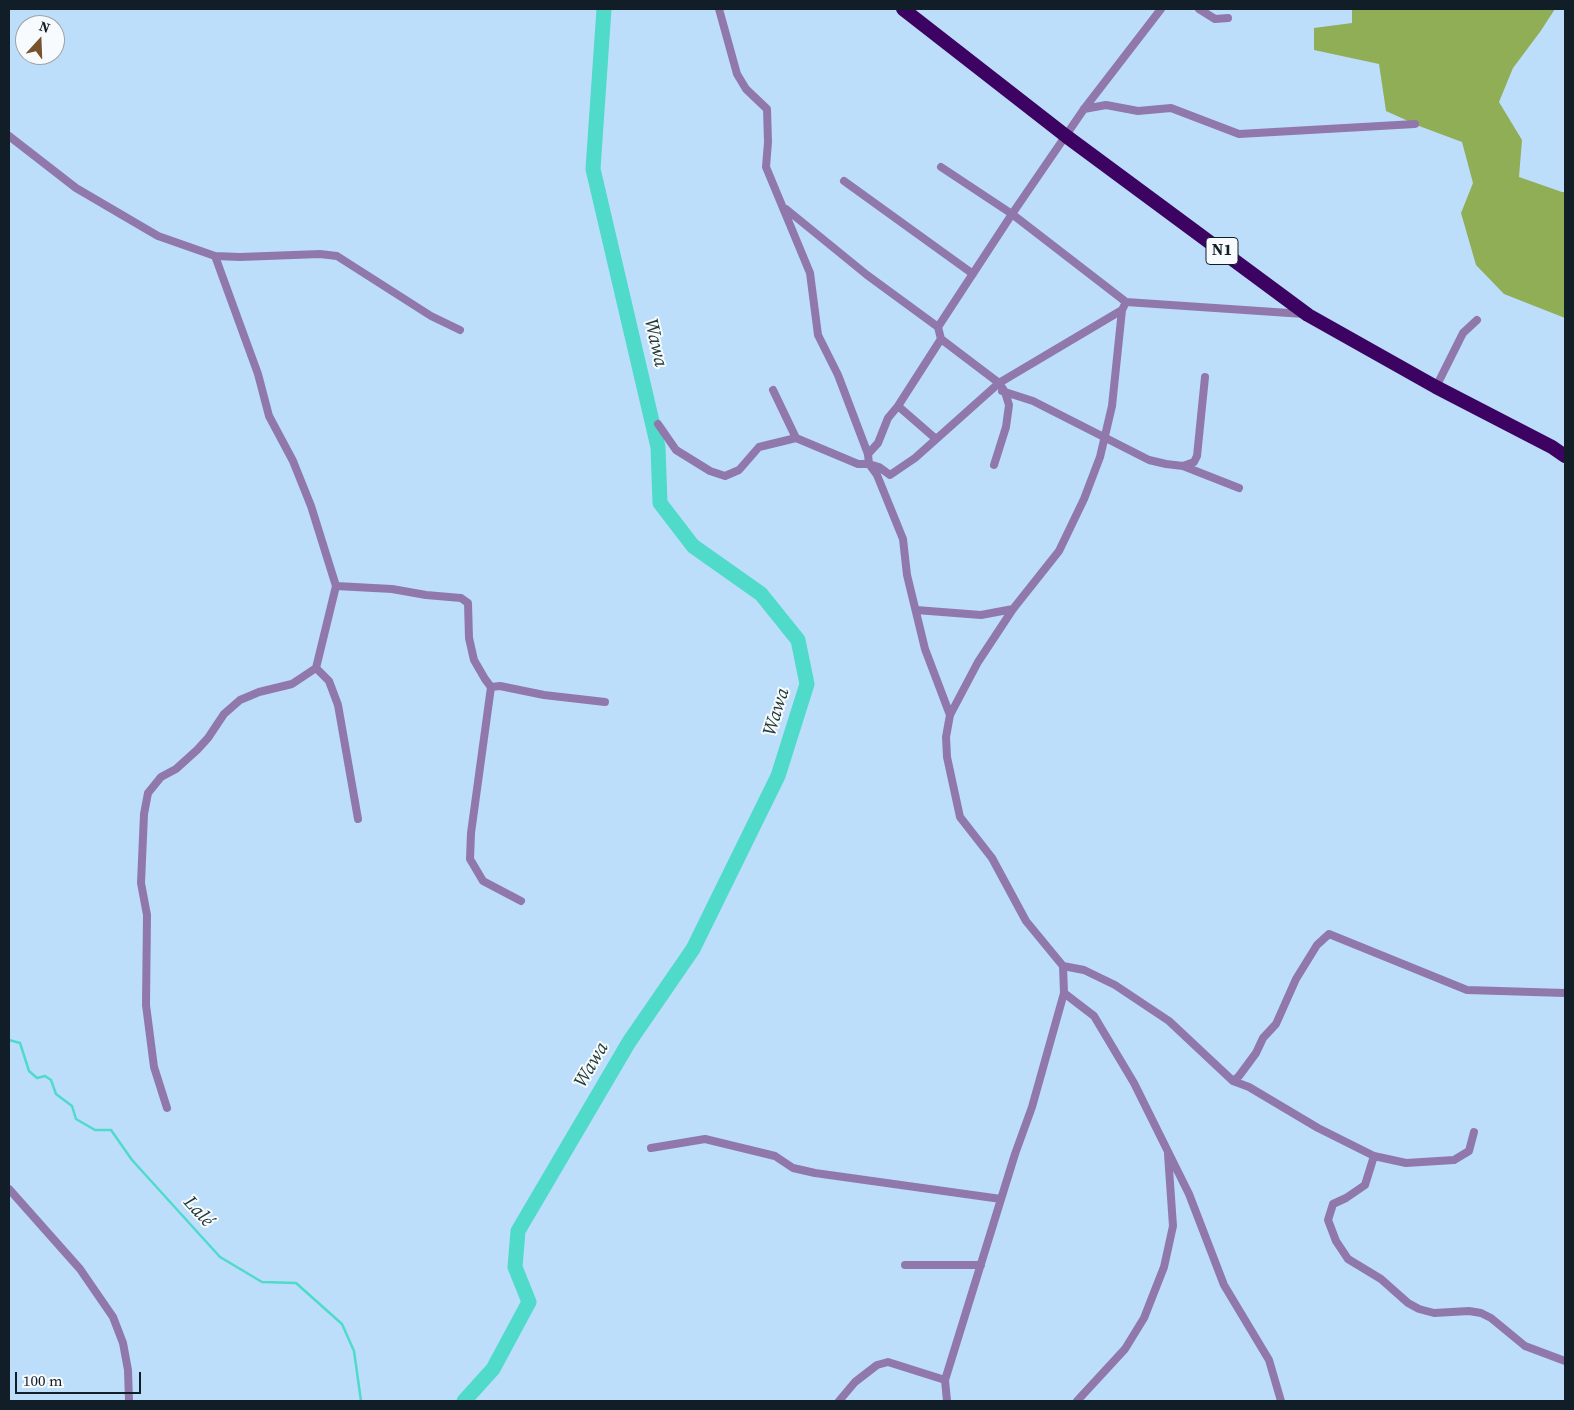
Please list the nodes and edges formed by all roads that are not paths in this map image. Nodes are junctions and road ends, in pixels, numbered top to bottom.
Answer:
1 (719, 9) edge
2 (903, 9) edge
3 (1161, 9) edge
4 (1198, 9) edge
5 (1228, 18) dead end
6 (1084, 109) junction
7 (1415, 124) dead end
8 (9, 136) edge
9 (1066, 136) junction
10 (941, 168) dead end
11 (844, 181) dead end
12 (784, 208) junction
13 (1012, 214) junction
14 (215, 256) junction
15 (973, 274) junction
16 (1126, 302) junction
17 (1122, 310) junction
18 (1308, 315) junction
19 (1477, 320) dead end
20 (938, 327) junction
21 (460, 330) dead end
22 (941, 339) junction
23 (1205, 376) dead end
24 (996, 386) junction
25 (1436, 387) junction
26 (773, 390) dead end
27 (1005, 392) junction
28 (898, 406) junction
29 (658, 424) dead end
30 (1105, 436) junction
31 (796, 438) junction
32 (936, 439) junction
33 (1559, 447) edge
34 (868, 454) junction
35 (1565, 456) edge
36 (869, 464) junction
37 (994, 465) dead end
38 (1184, 466) junction
39 (1239, 488) dead end
40 (336, 586) junction
41 (1013, 608) junction
42 (916, 610) junction
43 (316, 668) junction
44 (491, 687) junction
45 (605, 702) dead end
46 (950, 715) junction
47 (358, 819) dead end
48 (521, 901) dead end
49 (1063, 966) junction
50 (1064, 993) junction
51 (1565, 993) edge
52 (1233, 1081) junction
53 (167, 1108) dead end
54 (1474, 1132) dead end
55 (651, 1148) dead end
56 (1168, 1149) junction
57 (1374, 1156) junction
58 (9, 1189) edge
59 (1001, 1199) junction
60 (905, 1265) dead end
61 (981, 1265) junction
62 (1565, 1361) edge
63 (945, 1380) junction
64 (129, 1401) edge
65 (839, 1401) edge
66 (948, 1401) edge
67 (1077, 1401) edge
68 (1281, 1401) edge

1 - 12 street
2 - 9 highway, N1
3 - 6 street
4 - 5 street
6 - 7 street
6 - 9 street
8 - 14 street
9 - 13 street
9 - 18 highway, N1
10 - 13 street
11 - 15 street
12 - 20 street
12 - 34 street
13 - 15 street
13 - 16 street
14 - 21 street
14 - 40 street
15 - 20 street
16 - 17 street
16 - 18 street
17 - 24 street
17 - 30 street
18 - 25 highway, N1
19 - 25 street
20 - 22 street
22 - 24 street
22 - 28 street
23 - 38 street
24 - 27 street
24 - 32 street
25 - 33 highway, N1
26 - 31 street
27 - 30 street
27 - 37 street
28 - 32 street
28 - 34 street
29 - 31 street
30 - 38 street
30 - 41 street
31 - 36 street
32 - 36 street
33 - 35 highway, N1
34 - 36 street
36 - 42 street
38 - 39 street
40 - 43 street
40 - 44 street
41 - 42 street
41 - 46 street
42 - 46 street
43 - 47 street
43 - 53 street
44 - 45 street
44 - 48 street
46 - 49 street
49 - 50 street
49 - 52 street
50 - 56 street
50 - 59 street
51 - 52 street
52 - 57 street
54 - 57 street
55 - 59 street
56 - 67 street
56 - 68 street
57 - 62 street
58 - 64 street
59 - 61 street
60 - 61 street
61 - 63 street
63 - 65 street
63 - 66 street

